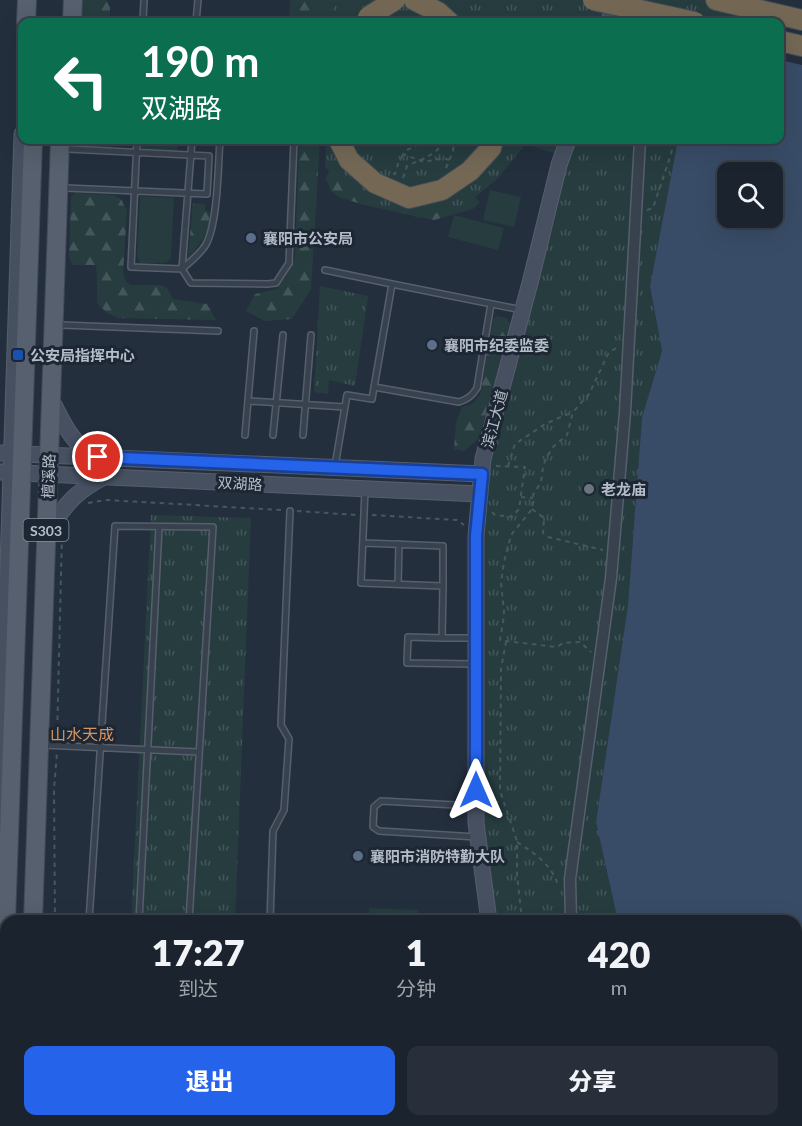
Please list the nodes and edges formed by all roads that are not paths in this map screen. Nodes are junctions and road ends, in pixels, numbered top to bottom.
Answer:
1 (27, 0) edge
2 (38, 0) edge
3 (65, 0) edge
4 (73, 0) edge
5 (144, 0) edge
6 (198, 0) edge
7 (395, 0) edge
8 (414, 0) edge
9 (593, 0) edge
10 (614, 0) edge
11 (666, 0) edge
12 (716, 0) edge
13 (26, 18) edge
14 (37, 18) edge
15 (64, 18) edge
16 (72, 18) edge
17 (143, 18) edge
18 (196, 18) edge
19 (367, 18) edge
20 (445, 18) edge
21 (610, 18) edge
22 (659, 18) edge
23 (676, 18) edge
24 (802, 20) edge
25 (784, 42) edge
26 (802, 46) edge
27 (22, 144) edge
28 (33, 144) edge
29 (65, 144) edge
30 (65, 144) edge
31 (72, 144) edge
32 (137, 144) edge
33 (192, 144) edge
34 (220, 144) edge
35 (294, 144) edge
36 (341, 144) edge
37 (492, 144) edge
38 (567, 144) edge
39 (640, 144) edge
40 (137, 153) junction
41 (191, 155) junction
42 (66, 188) junction
43 (135, 192) junction
44 (188, 194) junction
45 (182, 269) junction
46 (325, 270) dead end
47 (392, 284) junction
48 (491, 304) junction
49 (523, 310) junction
50 (62, 325) junction
51 (218, 331) dead end
52 (254, 331) dead end
53 (282, 335) dead end
54 (311, 335) dead end
55 (374, 387) junction
56 (14, 390) junction
57 (249, 401) junction
58 (276, 403) junction
59 (305, 404) junction
60 (55, 406) junction
61 (345, 407) junction
62 (0, 420) edge
63 (245, 435) dead end
64 (273, 435) dead end
65 (303, 435) dead end
66 (53, 455) junction
67 (118, 458) junction
68 (11, 463) edge
69 (335, 468) junction
70 (482, 470) junction
71 (52, 474) junction
72 (105, 476) junction
73 (365, 488) junction
74 (479, 498) junction
75 (0, 505) edge
76 (290, 511) road end
77 (54, 523) junction
78 (10, 524) junction
79 (159, 527) junction
80 (363, 543) junction
81 (399, 544) junction
82 (398, 584) junction
83 (443, 586) junction
84 (442, 638) junction
85 (476, 638) junction
86 (476, 664) junction
87 (2, 688) edge
88 (48, 745) junction
89 (100, 748) junction
90 (148, 750) junction
91 (198, 752) junction
92 (4, 788) edge
93 (476, 806) junction
94 (0, 812) edge
95 (478, 837) junction
96 (6, 915) edge
97 (34, 915) edge
98 (41, 915) edge
99 (88, 915) edge
100 (139, 915) edge
101 (189, 915) edge
102 (270, 915) edge
103 (488, 915) edge
104 (571, 915) edge

1 - 13 main road
2 - 14 main road
3 - 15 main road
4 - 16 main road
5 - 17 lane
6 - 18 lane
7 - 19 highway, bridge
8 - 20 highway
9 - 23 highway, bridge
10 - 21 street
11 - 22 street
12 - 24 highway
25 - 26 highway
27 - 56 street
28 - 68 main road, 檀溪路 / S303
29 - 42 street
30 - 60 main road, 檀溪路 / S303
31 - 40 lane
32 - 40 lane
33 - 41 lane
34 - 45 lane
35 - 45 lane
36 - 37 highway
38 - 49 street, 滨江大道
39 - 104 street
40 - 41 lane
40 - 43 lane
41 - 44 lane
41 - 44 lane
42 - 43 lane
42 - 50 street
43 - 44 lane
43 - 45 lane
44 - 45 lane
46 - 47 lane
47 - 48 lane
47 - 55 lane
48 - 49 lane
48 - 55 lane
49 - 70 street, 滨江大道
50 - 51 lane
50 - 60 street
52 - 57 lane
53 - 58 lane
54 - 59 lane
55 - 61 lane
56 - 62 street
56 - 68 street
57 - 58 lane
57 - 63 lane
58 - 59 lane
58 - 64 lane
59 - 61 lane
59 - 65 lane
60 - 66 main road, 檀溪路 / S303
60 - 67 street
61 - 69 lane
66 - 67 street, 双湖路
66 - 68 street, 双湖路
66 - 71 main road, 檀溪路 / S303
67 - 69 street, 双湖路
68 - 71 street, 双湖路
68 - 78 street
68 - 92 main road, 檀溪路 / S303
69 - 70 street, 双湖路
70 - 74 street, 滨江大道
71 - 72 street, 双湖路
71 - 77 street
71 - 88 main road, 檀溪路 / S303
72 - 73 street, 双湖路
72 - 77 street
73 - 74 street, 双湖路
73 - 80 lane
74 - 85 street, 滨江大道
75 - 78 street
76 - 102 lane
77 - 88 street
78 - 87 street
79 - 89 lane
79 - 90 lane
79 - 91 lane
80 - 81 lane
80 - 82 lane
81 - 82 lane
81 - 83 lane
82 - 83 lane
83 - 84 lane
84 - 85 lane
84 - 86 lane
85 - 86 street, 滨江大道
86 - 93 street, 滨江大道
87 - 92 street
88 - 89 lane
88 - 97 main road, 檀溪路 / S303
88 - 98 street
89 - 90 lane
89 - 99 lane
90 - 91 lane
90 - 100 lane
91 - 101 lane
92 - 94 street
92 - 96 main road, 檀溪路 / S303
93 - 95 street, 滨江大道
93 - 95 lane
95 - 103 street, 滨江大道

